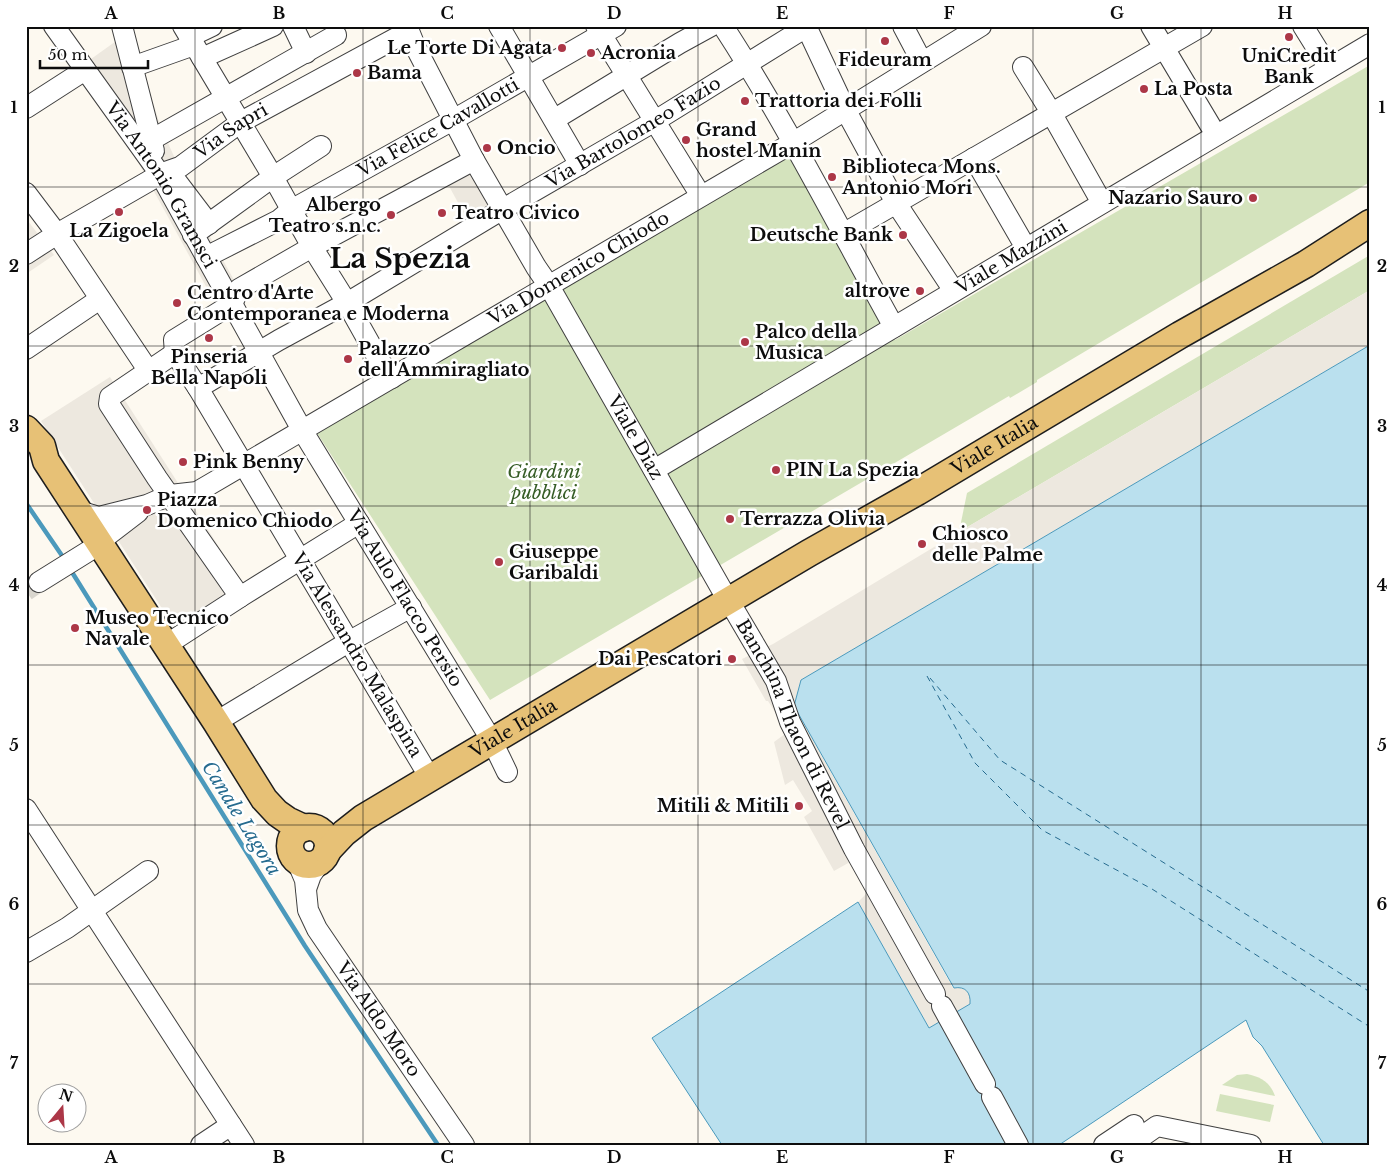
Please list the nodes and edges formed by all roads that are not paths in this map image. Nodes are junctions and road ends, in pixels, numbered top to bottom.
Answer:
1 (54, 26) edge
2 (122, 26) edge
3 (212, 26) edge
4 (273, 26) edge
5 (293, 26) edge
6 (499, 26) edge
7 (711, 26) edge
8 (723, 26) edge
9 (903, 26) edge
10 (981, 26) edge
11 (1151, 26) edge
12 (1202, 26) edge
13 (1303, 26) edge
14 (807, 27) edge
15 (408, 29) edge
16 (604, 29) edge
17 (336, 36) dead end
18 (192, 42) edge
19 (1370, 44) edge
20 (1164, 48) junction
21 (306, 53) junction
22 (922, 62) junction
23 (747, 64) junction
24 (132, 66) junction
25 (1023, 68) dead end
26 (1329, 68) junction
27 (85, 70) junction
28 (530, 76) junction
29 (626, 76) junction
30 (226, 98) junction
31 (26, 108) edge
32 (845, 109) junction
33 (1052, 113) junction
34 (555, 119) junction
35 (453, 120) junction
36 (655, 121) junction
37 (241, 122) junction
38 (1216, 135) junction
39 (794, 142) junction
40 (153, 146) junction
41 (321, 146) dead end
42 (974, 158) junction
43 (474, 160) junction
44 (580, 165) junction
45 (165, 173) junction
46 (273, 177) junction
47 (26, 193) edge
48 (701, 196) junction
49 (896, 203) junction
50 (1102, 203) junction
51 (503, 209) junction
52 (291, 210) junction
53 (1369, 223) edge
54 (201, 230) junction
55 (57, 234) junction
56 (843, 234) junction
57 (312, 247) junction
58 (1026, 248) junction
59 (26, 254) edge
60 (206, 257) junction
61 (549, 286) junction
62 (954, 291) junction
63 (100, 299) junction
64 (347, 303) junction
65 (232, 304) junction
66 (890, 321) junction
67 (26, 349) edge
68 (175, 353) junction
69 (259, 353) junction
70 (148, 370) junction
71 (392, 378) junction
72 (198, 388) junction
73 (26, 430) edge
74 (302, 430) junction
75 (36, 454) edge
76 (244, 465) junction
77 (654, 470) junction
78 (170, 495) junction
79 (147, 504) junction
80 (79, 511) junction
81 (359, 524) junction
82 (90, 551) junction
83 (301, 560) junction
84 (44, 579) tunnel mouth
85 (726, 595) junction
86 (240, 596) junction
87 (411, 607) junction
88 (350, 641) junction
89 (166, 646) junction
90 (216, 722) junction
91 (492, 741) junction
92 (507, 772) dead end
93 (430, 778) junction
94 (26, 809) edge
95 (309, 846) junction
96 (148, 872) dead end
97 (92, 910) junction
98 (26, 952) edge
99 (231, 1125) junction
100 (1132, 1135) edge
101 (201, 1145) edge
102 (244, 1145) edge
103 (464, 1145) edge
104 (1018, 1145) edge
105 (1104, 1145) edge
106 (1251, 1145) edge

1 - 27 street, Via Antonio Gramsci
2 - 24 street
3 - 18 street
4 - 18 street
5 - 21 street
6 - 28 street
7 - 29 street
8 - 23 street
9 - 22 street
10 - 22 street, Via Domenico Chiodo
11 - 20 street
12 - 20 street
13 - 26 street
14 - 23 street, Via Bartolomeo Fazio
14 - 32 street
15 - 35 street, Viale Diaz
15 - 37 street, Via Sapri
16 - 28 street, Via Felice Cavallotti
16 - 29 street
17 - 21 street
18 - 24 street
18 - 30 street
19 - 26 street, Viale Mazzini
20 - 33 street
20 - 38 street
21 - 30 street
22 - 32 street, Via Domenico Chiodo
23 - 36 street, Via Bartolomeo Fazio
23 - 39 street
24 - 40 street
25 - 33 street
26 - 38 street, Viale Mazzini
27 - 31 street
27 - 45 street, Via Antonio Gramsci
28 - 34 street
28 - 35 street, Via Felice Cavallotti
29 - 34 street
29 - 36 street
30 - 37 street
30 - 40 street
32 - 39 street, Via Domenico Chiodo
32 - 49 street
33 - 42 street
33 - 50 street
34 - 44 street
35 - 43 street, Viale Diaz
35 - 52 street, Via Felice Cavallotti
36 - 44 street, Via Bartolomeo Fazio
36 - 48 street
37 - 45 street, Via Sapri
37 - 46 street
38 - 50 street, Viale Mazzini
39 - 48 street, Via Domenico Chiodo
39 - 56 street
40 - 45 street
41 - 46 street
42 - 49 street
42 - 58 street
43 - 51 street, Viale Diaz
43 - 57 street
44 - 51 street, Via Bartolomeo Fazio
45 - 54 street, Via Antonio Gramsci
45 - 55 street, Via Sapri
46 - 52 street
46 - 54 street
47 - 55 street
48 - 61 street, Via Domenico Chiodo
49 - 56 street
49 - 62 street
50 - 58 street, Viale Mazzini
51 - 61 street, Viale Diaz
51 - 64 street, Via Bartolomeo Fazio
52 - 57 street
52 - 60 street, Via Felice Cavallotti
53 - 85 main road, Viale Italia
54 - 60 street, Via Antonio Gramsci
55 - 59 street, Via Sapri
55 - 63 street
56 - 66 street
57 - 64 street
57 - 65 street
58 - 62 street, Viale Mazzini
60 - 65 street, Via Antonio Gramsci
61 - 71 street, Via Domenico Chiodo
61 - 77 street, Viale Diaz
62 - 66 street, Viale Mazzini
63 - 67 street
63 - 70 street
64 - 69 street, Via Bartolomeo Fazio
64 - 71 street
65 - 68 street
65 - 69 street, Via Antonio Gramsci
66 - 77 street, Viale Mazzini
68 - 70 street
68 - 72 street, Via Alessandro Malaspina
69 - 72 street, Via Bartolomeo Fazio
69 - 74 street, Via Antonio Gramsci
70 - 78 street
71 - 74 street, Via Domenico Chiodo
72 - 76 street, Via Alessandro Malaspina
73 - 75 main road
74 - 76 street, Via Domenico Chiodo
74 - 81 street, Via Aulo Flacco Persio
75 - 80 main road
76 - 78 street, Via Domenico Chiodo
76 - 83 street, Via Alessandro Malaspina
77 - 85 street, Viale Diaz
78 - 79 street
78 - 86 street
79 - 80 street
79 - 82 street
80 - 82 main road
81 - 83 street
81 - 87 street, Via Aulo Flacco Persio
82 - 84 street
82 - 89 main road
83 - 86 street
83 - 88 street, Via Alessandro Malaspina
85 - 91 main road, Viale Italia
85 - 104 street, Banchina Thaon di Revel
86 - 89 street
87 - 88 street
87 - 91 street, Via Aulo Flacco Persio
88 - 90 street
88 - 93 street, Via Alessandro Malaspina
89 - 90 main road
90 - 95 main road
91 - 92 street, Via Aulo Flacco Persio
91 - 93 main road, Viale Italia
93 - 95 main road, Viale Italia
94 - 97 street
95 - 103 street, Via Aldo Moro
96 - 97 street
97 - 98 street
97 - 99 street
99 - 101 street
99 - 102 street
100 - 105 street
100 - 106 street

